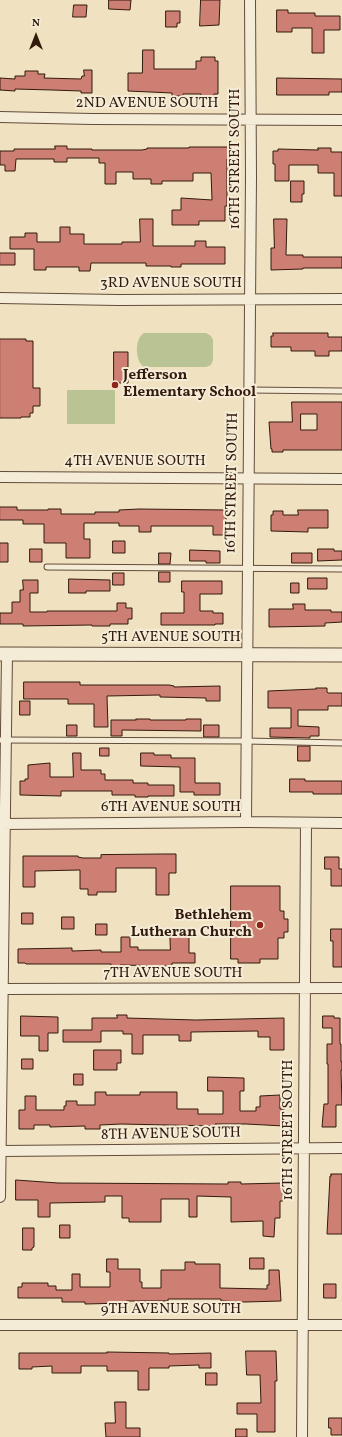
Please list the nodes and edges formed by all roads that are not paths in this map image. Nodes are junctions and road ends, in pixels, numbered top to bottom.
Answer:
1 (250, 0) edge
2 (0, 117) edge
3 (251, 119) junction
4 (342, 120) edge
5 (0, 298) edge
6 (250, 299) junction
7 (342, 299) edge
8 (249, 390) junction
9 (342, 391) edge
10 (0, 477) edge
11 (248, 478) junction
12 (342, 479) edge
13 (47, 567) dead end
14 (247, 568) junction
15 (342, 569) edge
16 (4, 654) edge
17 (247, 654) junction
18 (342, 655) edge
19 (3, 740) edge
20 (246, 740) junction
21 (342, 743) edge
22 (246, 822) junction
23 (306, 823) junction
24 (342, 823) edge
25 (2, 824) edge
26 (304, 988) junction
27 (342, 988) edge
28 (3, 989) junction
29 (1, 1087) edge
30 (304, 1148) junction
31 (342, 1148) edge
32 (1, 1151) edge
33 (0, 1197) edge
34 (0, 1325) edge
35 (302, 1325) junction
36 (342, 1325) edge
37 (302, 1437) edge

1 - 3 street, 16TH STREET SOUTH
2 - 3 street, 2ND AVENUE SOUTH
3 - 4 street, 2ND AVENUE SOUTH
3 - 6 street, 16TH STREET SOUTH
5 - 6 street, 3RD AVENUE SOUTH
6 - 7 street, 3RD AVENUE SOUTH
6 - 8 street, 16TH STREET SOUTH
8 - 9 lane
8 - 11 street, 16TH STREET SOUTH
10 - 11 street, 4TH AVENUE SOUTH
11 - 12 street, 4TH AVENUE SOUTH
11 - 14 street, 16TH STREET SOUTH
13 - 14 lane
14 - 15 lane
14 - 17 street, 16TH STREET SOUTH
16 - 17 street, 5TH AVENUE SOUTH
16 - 19 street
17 - 18 street, 5TH AVENUE SOUTH
17 - 20 street, 16TH STREET SOUTH
19 - 20 lane
19 - 25 street
20 - 21 lane
20 - 22 street, 16TH STREET SOUTH
22 - 23 street, 6TH AVENUE SOUTH
22 - 25 street, 6TH AVENUE SOUTH
23 - 24 street, 6TH AVENUE SOUTH
23 - 26 street, 16TH STREET SOUTH
25 - 28 street
26 - 27 street, 7TH AVENUE SOUTH
26 - 28 street, 7TH AVENUE SOUTH
26 - 30 street, 16TH STREET SOUTH
28 - 29 street
29 - 32 street
30 - 31 street, 8TH AVENUE SOUTH
30 - 32 street, 8TH AVENUE SOUTH
30 - 35 street, 16TH STREET SOUTH
32 - 33 street
34 - 35 street, 9TH AVENUE SOUTH
35 - 36 street, 9TH AVENUE SOUTH
35 - 37 street, 16TH STREET SOUTH

